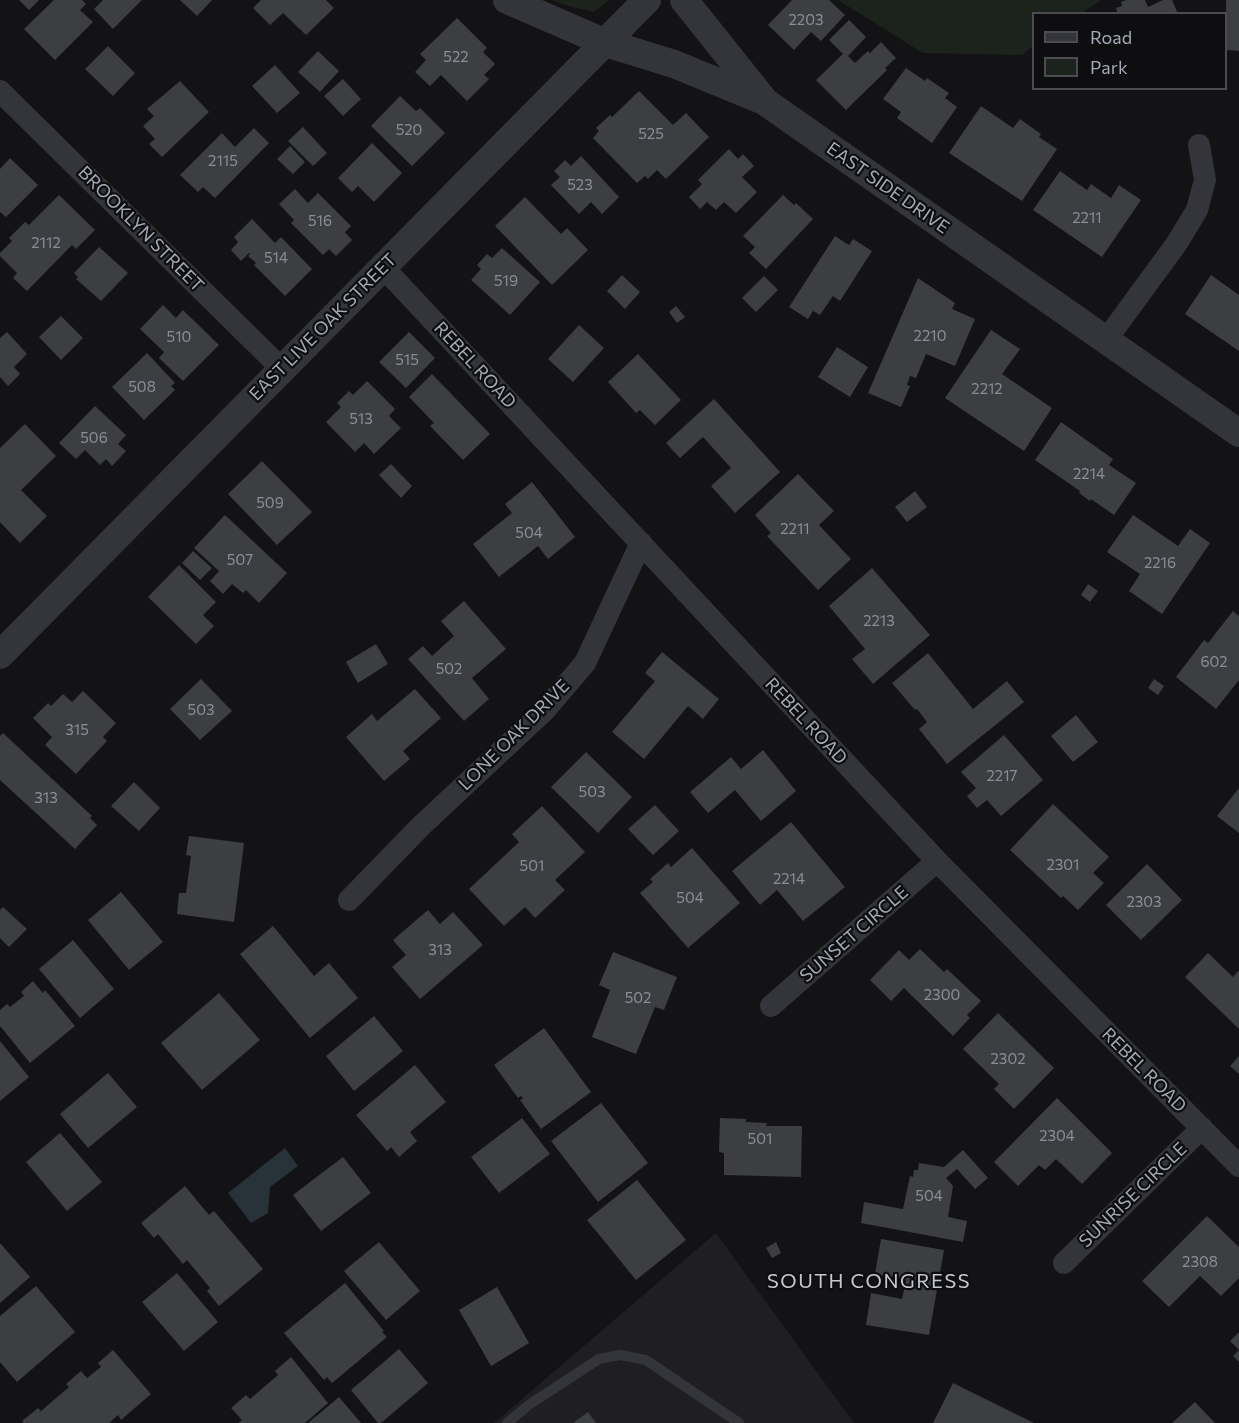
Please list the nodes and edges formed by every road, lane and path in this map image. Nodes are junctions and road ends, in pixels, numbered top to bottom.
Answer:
1 (507, 0) edge
2 (647, 0) edge
3 (684, 0) edge
4 (606, 43) junction
5 (0, 91) edge
6 (764, 101) junction
7 (1199, 145) dead end
8 (383, 267) junction
9 (1106, 340) junction
10 (281, 368) junction
11 (1239, 434) edge
12 (641, 543) junction
13 (0, 655) edge
14 (937, 861) junction
15 (349, 900) dead end
16 (771, 1006) dead end
17 (1202, 1128) junction
18 (1239, 1166) edge
19 (1064, 1263) dead end
20 (507, 1423) edge
21 (740, 1423) edge

1 - 4 street, EAST SIDE DRIVE
2 - 4 street, EAST LIVE OAK STREET
3 - 6 street
4 - 6 street, EAST SIDE DRIVE
4 - 8 street, EAST LIVE OAK STREET
5 - 10 street, BROOKLYN STREET
6 - 9 street, EAST SIDE DRIVE
7 - 9 street
8 - 10 street, EAST LIVE OAK STREET
8 - 12 street, REBEL ROAD
9 - 11 street, EAST SIDE DRIVE
10 - 13 street, EAST LIVE OAK STREET
12 - 14 street, REBEL ROAD
12 - 15 street, LONE OAK DRIVE
14 - 16 street, SUNSET CIRCLE
14 - 17 street, REBEL ROAD
17 - 18 street, REBEL ROAD
17 - 19 street, SUNRISE CIRCLE
20 - 21 lane

